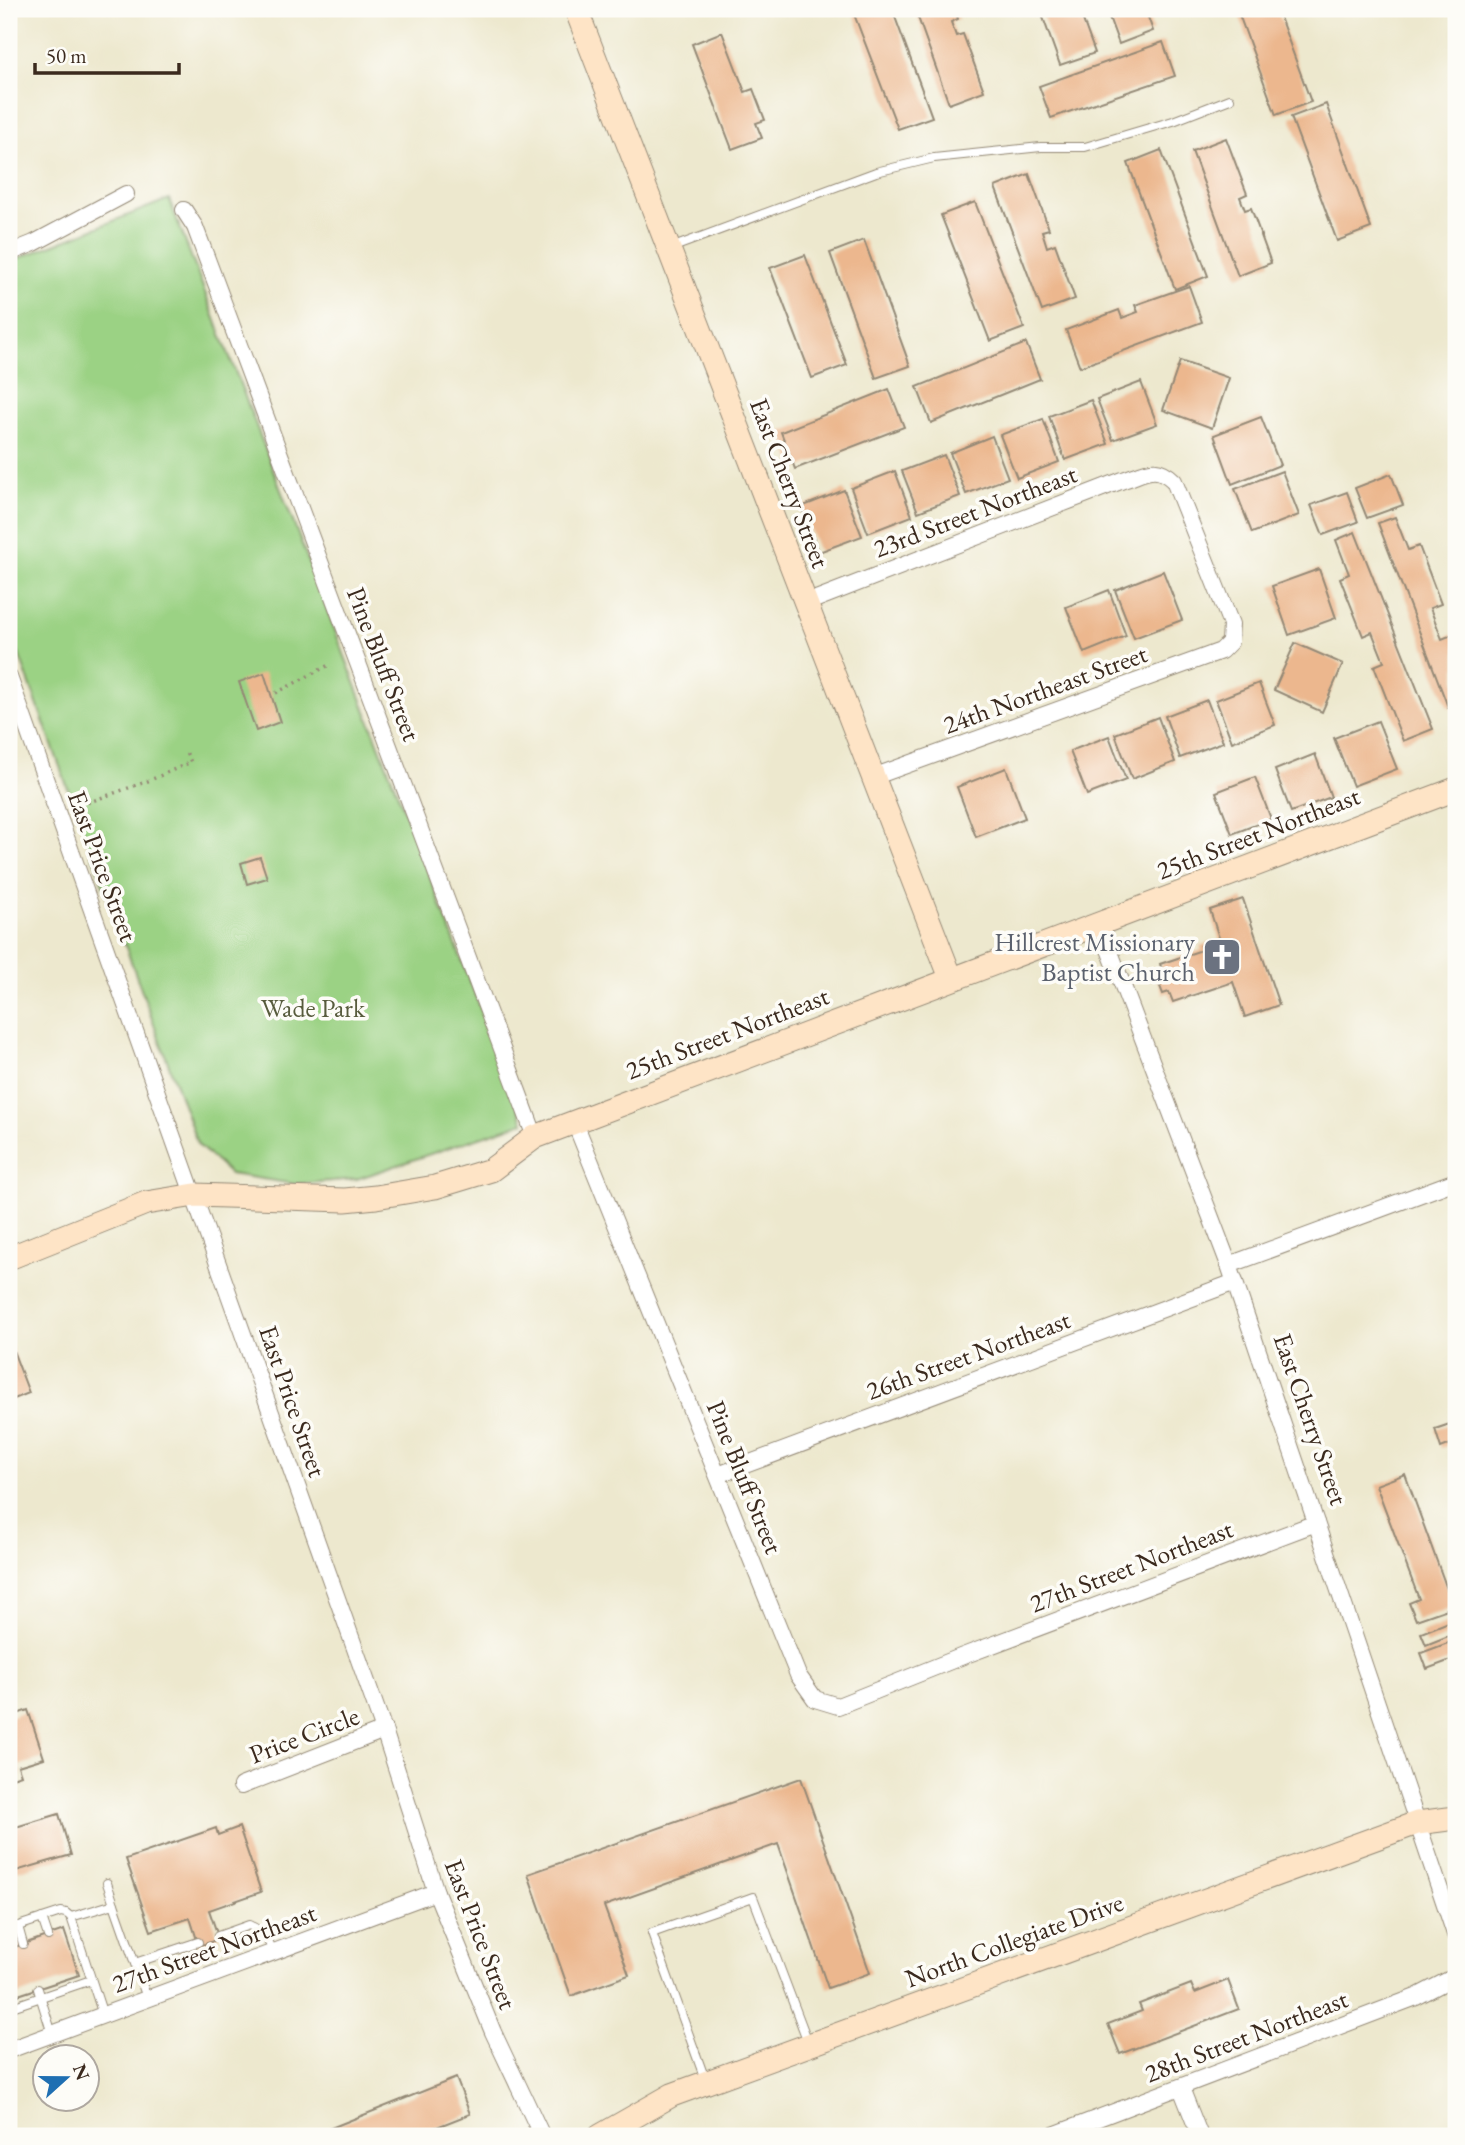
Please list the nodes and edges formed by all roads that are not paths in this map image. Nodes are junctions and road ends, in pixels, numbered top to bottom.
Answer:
1 (576, 9) edge
2 (1230, 99) dead end
3 (126, 194) dead end
4 (184, 210) dead end
5 (669, 249) junction
6 (9, 253) edge
7 (806, 603) junction
8 (1230, 642) joint
9 (9, 677) edge
10 (873, 777) junction
11 (1456, 789) edge
12 (1099, 923) junction
13 (951, 978) junction
14 (575, 1123) junction
15 (535, 1137) junction
16 (1456, 1181) edge
17 (195, 1195) junction
18 (9, 1258) edge
19 (1229, 1265) junction
20 (1235, 1282) junction
21 (718, 1475) junction
22 (1316, 1523) junction
23 (963, 1656) joint
24 (384, 1730) junction
25 (241, 1786) dead end
26 (1456, 1818) edge
27 (1418, 1823) junction
28 (107, 1883) dead end
29 (436, 1892) junction
30 (114, 1904) junction
31 (71, 1917) junction
32 (42, 1918) junction
33 (13, 1927) edge
34 (48, 1936) dead end
35 (218, 1936) dead end
36 (1456, 1937) edge
37 (198, 1942) dead end
38 (23, 1944) dead end
39 (273, 1952) junction
40 (135, 1963) junction
41 (1456, 1976) edge
42 (91, 1980) junction
43 (39, 1994) junction
44 (148, 1998) junction
45 (9, 2008) edge
46 (103, 2015) junction
47 (52, 2034) junction
48 (810, 2045) junction
49 (9, 2050) edge
50 (706, 2082) junction
51 (1181, 2088) junction
52 (542, 2136) edge
53 (600, 2136) edge
54 (1051, 2136) edge
55 (1200, 2136) edge

1 - 5 street, East Cherry Street
2 - 5 lane
3 - 6 street
4 - 15 street, Pine Bluff Street
5 - 7 street, East Cherry Street
7 - 8 street, 23rd Street Northeast
7 - 10 street, East Cherry Street
8 - 10 street, 24th Northeast Street
9 - 17 street, East Price Street
10 - 13 street, East Cherry Street
11 - 12 street, 25th Street Northeast
12 - 13 street, 25th Street Northeast
12 - 19 street, East Cherry Street
13 - 14 street, 25th Street Northeast
14 - 15 street, 25th Street Northeast
14 - 21 street, Pine Bluff Street
15 - 17 street, 25th Street Northeast
16 - 19 street
17 - 18 street, 25th Street Northeast
17 - 24 street, East Price Street
19 - 20 street, East Cherry Street
20 - 21 street, 26th Street Northeast
20 - 22 street, East Cherry Street
21 - 23 street, Pine Bluff Street
22 - 23 street, 27th Street Northeast
22 - 27 street, East Cherry Street
24 - 25 street, Price Circle
24 - 29 street, East Price Street
26 - 27 street, North Collegiate Drive
27 - 36 street, East Cherry Street
27 - 48 street, North Collegiate Drive
28 - 30 lane
29 - 39 street, 27th Street Northeast
29 - 52 street, East Price Street
30 - 31 lane
30 - 40 lane
31 - 32 lane
31 - 42 lane
32 - 33 lane
32 - 34 lane
33 - 38 lane
35 - 39 lane
37 - 40 lane
39 - 44 street, 27th Street Northeast
40 - 44 lane
41 - 51 street, 28th Street Northeast
42 - 43 lane
42 - 46 lane
43 - 45 lane
43 - 47 lane
44 - 46 street, 27th Street Northeast
46 - 47 street, 27th Street Northeast
47 - 49 street, 27th Street Northeast
48 - 50 street, North Collegiate Drive
48 - 50 lane
50 - 53 street, North Collegiate Drive
51 - 54 street, 28th Street Northeast
51 - 55 street

